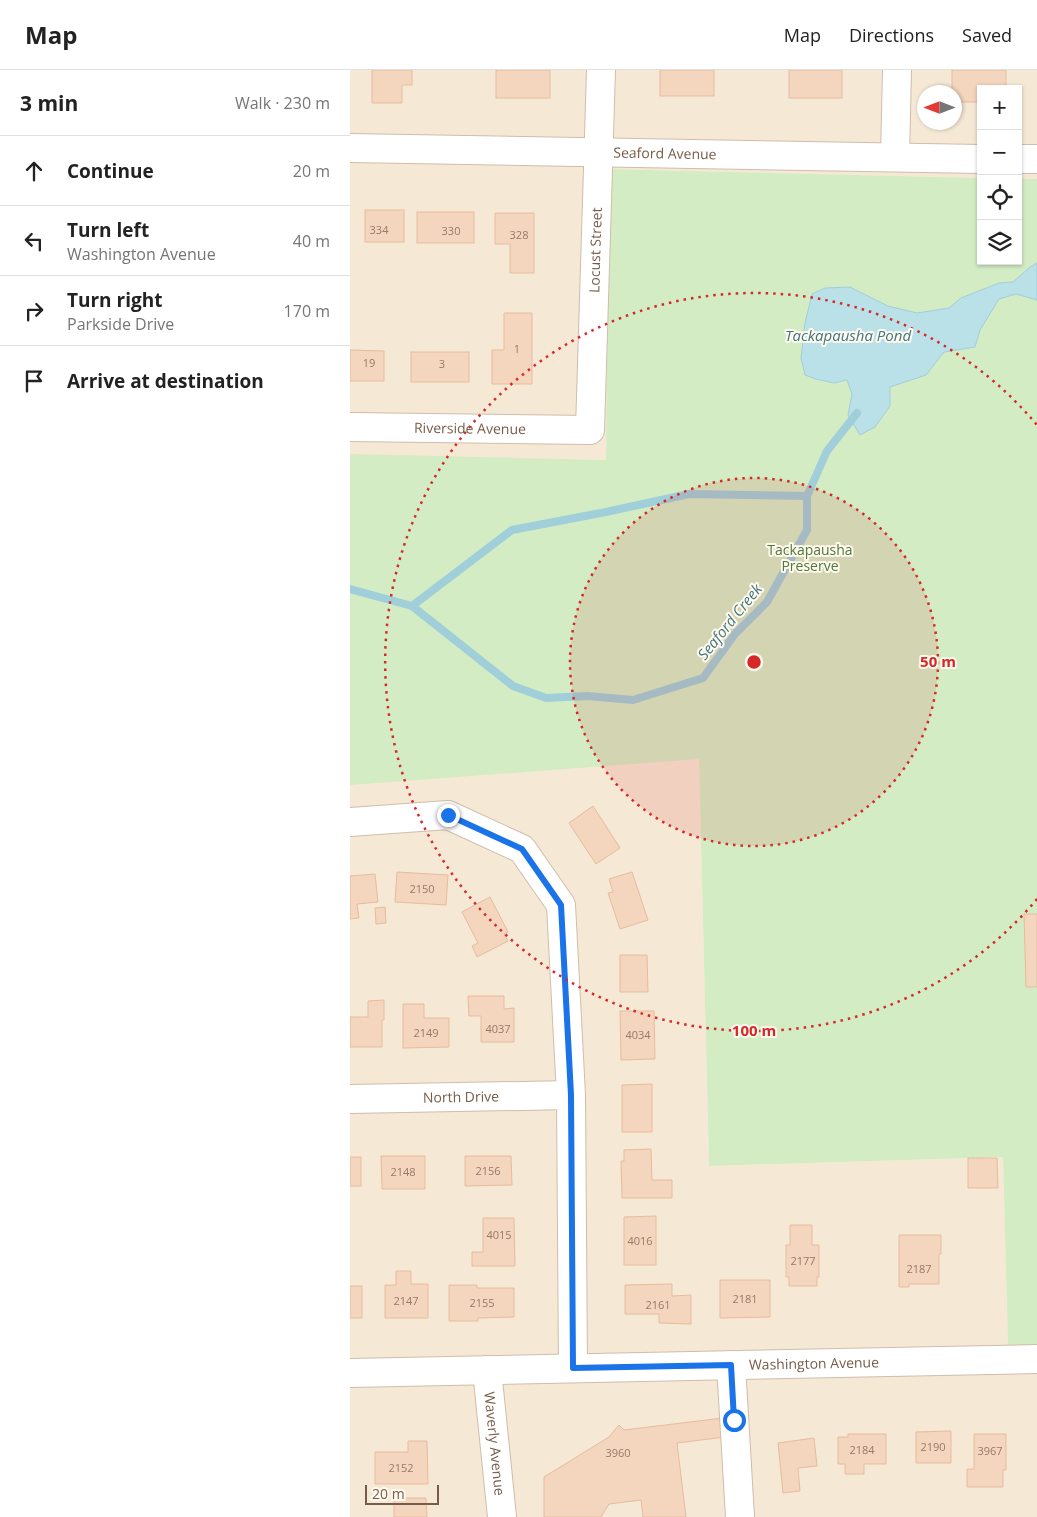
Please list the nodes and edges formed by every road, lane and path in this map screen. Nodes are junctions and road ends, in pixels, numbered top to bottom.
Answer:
1 (601, 70) edge
2 (897, 70) edge
3 (350, 148) edge
4 (599, 152) junction
5 (895, 157) junction
6 (977, 158) edge
7 (1022, 159) edge
8 (1037, 160) edge
9 (350, 427) edge
10 (590, 430) joint
11 (350, 822) edge
12 (571, 1095) junction
13 (350, 1099) edge
14 (1037, 1359) edge
15 (731, 1365) junction
16 (573, 1368) junction
17 (487, 1370) junction
18 (350, 1373) edge
19 (502, 1517) edge
20 (740, 1517) edge

1 - 4 street, Locust Street
2 - 5 street
3 - 4 street, Seaford Avenue
4 - 5 street, Seaford Avenue
4 - 10 street, Locust Street
5 - 6 street, Seaford Avenue
7 - 8 street
9 - 10 street, Riverside Avenue
11 - 12 street
12 - 13 street, North Drive
12 - 16 street
14 - 15 street, Washington Avenue
15 - 16 street, Washington Avenue
15 - 20 street
16 - 17 street, Washington Avenue
17 - 18 street, Washington Avenue
17 - 19 street, Waverly Avenue

